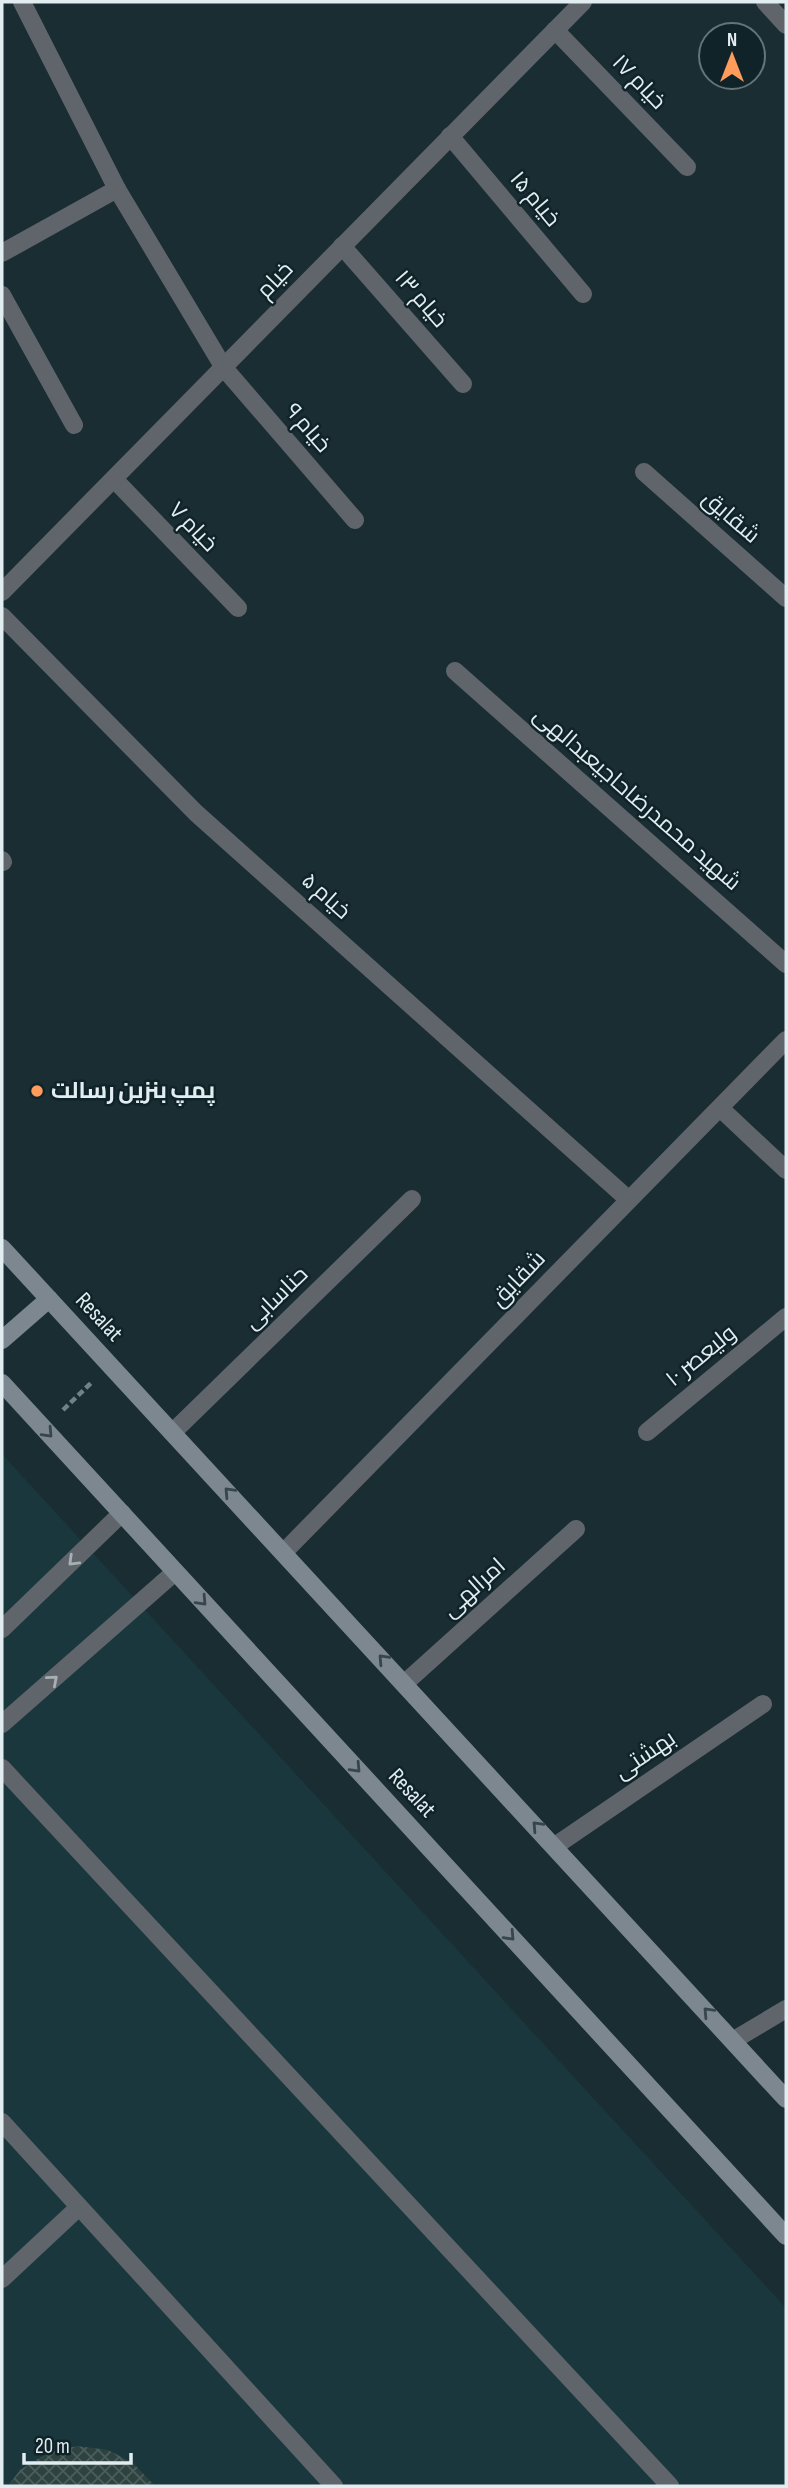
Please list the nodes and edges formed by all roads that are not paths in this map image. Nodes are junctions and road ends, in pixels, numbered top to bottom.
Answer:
1 (22, 2) edge
2 (583, 2) edge
3 (765, 2) edge
4 (786, 25) edge
5 (555, 30) junction
6 (450, 136) junction
7 (687, 167) dead end
8 (117, 189) junction
9 (342, 246) junction
10 (2, 253) edge
11 (583, 294) dead end
12 (2, 295) edge
13 (224, 368) junction
14 (463, 384) dead end
15 (74, 425) dead end
16 (644, 472) dead end
17 (114, 479) junction
18 (355, 520) dead end
19 (2, 592) edge
20 (786, 598) edge
21 (238, 608) dead end
22 (2, 616) edge
23 (455, 671) dead end
24 (786, 964) edge
25 (786, 1040) edge
26 (720, 1108) junction
27 (786, 1170) edge
28 (412, 1199) dead end
29 (629, 1200) junction
30 (2, 1248) edge
31 (49, 1299) junction
32 (786, 1317) edge
33 (2, 1340) edge
34 (2, 1383) edge
35 (173, 1432) junction
36 (647, 1432) dead end
37 (122, 1513) junction
38 (576, 1529) dead end
39 (285, 1551) junction
40 (176, 1572) junction
41 (2, 1629) edge
42 (405, 1682) junction
43 (763, 1704) dead end
44 (2, 1724) edge
45 (2, 1768) edge
46 (555, 1846) junction
47 (786, 2009) edge
48 (734, 2040) junction
49 (786, 2099) edge
50 (2, 2122) edge
51 (79, 2207) junction
52 (786, 2236) edge
53 (2, 2278) edge
54 (334, 2486) edge
55 (670, 2486) edge

1 - 8 street, خیام ۹
2 - 5 street, خیام
3 - 4 street
5 - 6 street, خیام
5 - 7 street, خیام ۱۷
6 - 9 street, خیام
6 - 11 street, خیام ۱۵
8 - 10 street
8 - 13 street, خیام ۹
9 - 13 street, خیام
9 - 14 street, خیام ۱۳
12 - 15 street
13 - 17 street, خیام
13 - 18 street, خیام ۹
16 - 20 street, شقایق
17 - 19 street, خیام
17 - 21 street, خیام ۷
22 - 29 street, خیام ۵
23 - 24 street, شهید محمدرضاحاجیعبدالهی
25 - 26 street, شقایق
26 - 27 street
26 - 29 street, شقایق
28 - 35 street, حناسابی
29 - 39 street, شقایق
30 - 31 main road, Resalat
31 - 33 main road
31 - 35 main road, Resalat
32 - 36 street, ولیعصر ۱۰
34 -> 37 main road, Resalat
39 -> 35 main road, Resalat
37 - 40 main road, Resalat
37 -> 41 street
38 - 42 street, امرالهی
42 -> 39 main road, Resalat
44 -> 40 street
40 -> 52 main road, Resalat
46 -> 42 main road, Resalat
43 - 46 street, بهشتی
45 - 55 street
48 -> 46 main road, Resalat
47 - 48 street
48 - 49 main road, Resalat
50 - 51 street
51 - 53 street
51 - 54 street

